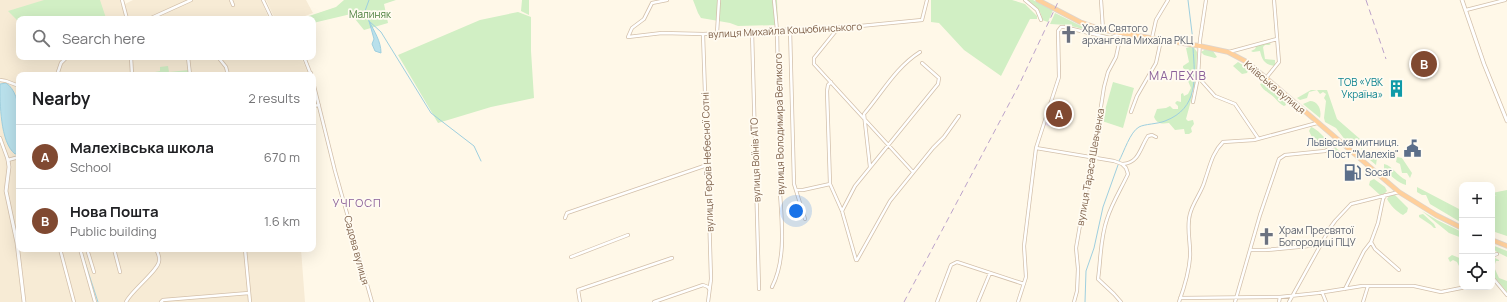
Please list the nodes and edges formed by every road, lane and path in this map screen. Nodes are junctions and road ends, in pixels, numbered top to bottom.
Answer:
1 (124, 0) edge
2 (192, 0) edge
3 (231, 0) edge
4 (264, 0) edge
5 (667, 0) edge
6 (719, 0) edge
7 (774, 0) edge
8 (927, 0) edge
9 (1025, 0) edge
10 (1038, 0) edge
11 (1101, 0) edge
12 (1168, 0) edge
13 (1206, 0) edge
14 (1274, 0) edge
15 (1462, 0) edge
16 (1505, 0) edge
17 (233, 6) dead end
18 (1466, 10) junction
19 (127, 16) edge
20 (156, 16) edge
21 (271, 16) edge
22 (1041, 20) dead end
23 (839, 27) junction
24 (790, 29) junction
25 (777, 30) junction
26 (1103, 30) junction
27 (752, 31) junction
28 (717, 33) junction
29 (703, 34) junction
30 (1121, 34) junction
31 (1152, 38) junction
32 (1277, 39) junction
33 (1161, 40) junction
34 (1200, 46) junction
35 (920, 52) dead end
36 (1228, 52) junction
37 (64, 60) edge
38 (132, 60) edge
39 (188, 60) edge
40 (220, 60) edge
41 (305, 60) edge
42 (922, 63) dead end
43 (57, 72) edge
44 (132, 72) edge
45 (190, 72) edge
46 (227, 72) edge
47 (310, 72) edge
48 (1198, 77) junction
49 (1266, 78) junction
50 (0, 80) edge
51 (831, 82) junction
52 (16, 86) edge
53 (316, 94) edge
54 (1193, 102) dead end
55 (319, 105) junction
56 (316, 106) edge
57 (1131, 112) dead end
58 (959, 116) dead end
59 (865, 119) junction
60 (1507, 121) edge
61 (1317, 123) junction
62 (1156, 137) dead end
63 (0, 138) edge
64 (1258, 138) junction
65 (1340, 143) junction
66 (889, 144) junction
67 (1036, 148) junction
68 (16, 158) edge
69 (1093, 158) junction
70 (8, 160) junction
71 (1122, 164) junction
72 (707, 165) junction
73 (870, 166) junction
74 (913, 172) junction
75 (830, 184) junction
76 (796, 190) junction
77 (1399, 192) junction
78 (1385, 196) junction
79 (842, 211) junction
80 (565, 218) dead end
81 (804, 219) dead end
82 (1459, 226) edge
83 (628, 235) dead end
84 (16, 238) edge
85 (1495, 241) edge
86 (1371, 242) junction
87 (1319, 245) junction
88 (1507, 246) edge
89 (1250, 250) junction
90 (18, 252) edge
91 (61, 252) edge
92 (81, 252) edge
93 (88, 252) edge
94 (115, 252) edge
95 (157, 252) edge
96 (245, 252) edge
97 (571, 257) dead end
98 (672, 258) dead end
99 (1400, 270) dead end
100 (94, 272) dead end
101 (120, 272) dead end
102 (990, 272) junction
103 (1495, 283) edge
104 (1024, 284) junction
105 (1368, 286) junction
106 (772, 287) dead end
107 (759, 289) dead end
108 (1345, 289) junction
109 (1459, 289) edge
110 (709, 290) junction
111 (1322, 292) junction
112 (249, 293) junction
113 (1507, 295) edge
114 (1291, 296) junction
115 (1280, 297) junction
116 (1180, 298) junction
117 (1236, 298) junction
118 (24, 302) edge
119 (74, 302) edge
120 (95, 302) edge
121 (126, 302) edge
122 (161, 302) edge
123 (250, 302) edge
124 (372, 302) edge
125 (580, 302) edge
126 (654, 302) edge
127 (708, 302) edge
128 (937, 302) edge
129 (978, 302) edge
130 (1018, 302) edge
131 (1074, 302) edge
132 (1121, 302) edge
133 (1179, 302) edge
134 (1235, 302) edge
135 (1279, 302) edge
136 (1288, 302) edge
137 (1326, 302) edge
138 (1363, 302) edge

1 - 19 street
2 - 20 street
3 - 17 street
4 - 21 street
5 - 29 street, вулиця Михайла Коцюбинського
6 - 28 street
7 - 25 street, вулиця Володимира Великого
8 - 23 street, вулиця Михайла Коцюбинського
9 - 22 street
10 - 26 highway, Київська вулиця
11 - 26 street
12 - 31 street
13 - 34 street
14 - 32 street
15 - 18 street
16 - 18 street
18 - 60 street
23 - 24 street, вулиця Михайла Коцюбинського
23 - 51 street
24 - 25 street, вулиця Михайла Коцюбинського
24 - 76 street, вулиця Володимира Великого
25 - 27 street, вулиця Михайла Коцюбинського
25 - 106 street, вулиця Володимира Великого
26 - 30 highway, Київська вулиця
27 - 28 street, вулиця Михайла Коцюбинського
27 - 107 street, вулиця Воїнів АТО
28 - 29 street, вулиця Михайла Коцюбинського
29 - 72 street, вулиця Героїв Небесної Сотні
30 - 31 highway, Київська вулиця
30 - 67 street
30 - 69 street, вулиця Тараса Шевченка
31 - 33 highway, Київська вулиця
32 - 36 street
32 - 49 street
33 - 34 highway, Київська вулиця
33 - 57 street
34 - 36 highway, Київська вулиця
34 - 48 street
35 - 59 street
36 - 49 highway, Київська вулиця
37 - 43 street
38 - 44 street
39 - 45 street
40 - 46 street
41 - 47 street
42 - 66 street
48 - 54 street
48 - 64 street
49 - 61 highway, Київська вулиця
50 - 52 street
51 - 59 street
51 - 75 street
53 - 55 street, Садова вулиця
55 - 56 street
55 - 124 street, Садова вулиця
58 - 74 street
59 - 66 street
59 - 73 street
61 - 64 street
61 - 65 highway, Київська вулиця
62 - 71 street
63 - 70 street
64 - 116 street
65 - 77 highway, Київська вулиця
65 - 89 street
66 - 73 street
66 - 74 street
67 - 69 street
67 - 104 street
68 - 70 street
69 - 71 street
69 - 131 street, вулиця Тараса Шевченка
70 - 84 street
71 - 132 street
72 - 80 street
72 - 110 street, вулиця Героїв Небесної Сотні
73 - 79 street
74 - 79 street
75 - 76 street
75 - 79 street
76 - 81 street, вулиця Володимира Великого
77 - 78 street
77 - 82 highway, Київська вулиця
78 - 86 street
78 - 87 street
83 - 97 street
85 - 88 highway
86 - 99 street
86 - 108 street
87 - 89 street
87 - 114 street
89 - 117 street
90 - 118 street
91 - 119 street
92 - 120 street
93 - 100 street
94 - 101 street
95 - 121 street
96 - 112 street
98 - 125 street
102 - 104 street
102 - 128 street
102 - 129 street
103 - 113 street
104 - 130 street
105 - 108 street
105 - 109 street
105 - 138 street
108 - 111 street
110 - 126 street
110 - 127 street, вулиця Героїв Небесної Сотні
111 - 114 street
111 - 137 street
112 - 122 street
112 - 123 street
114 - 115 street
114 - 136 street
115 - 117 street
115 - 135 street
116 - 117 street
116 - 133 street
117 - 134 street

